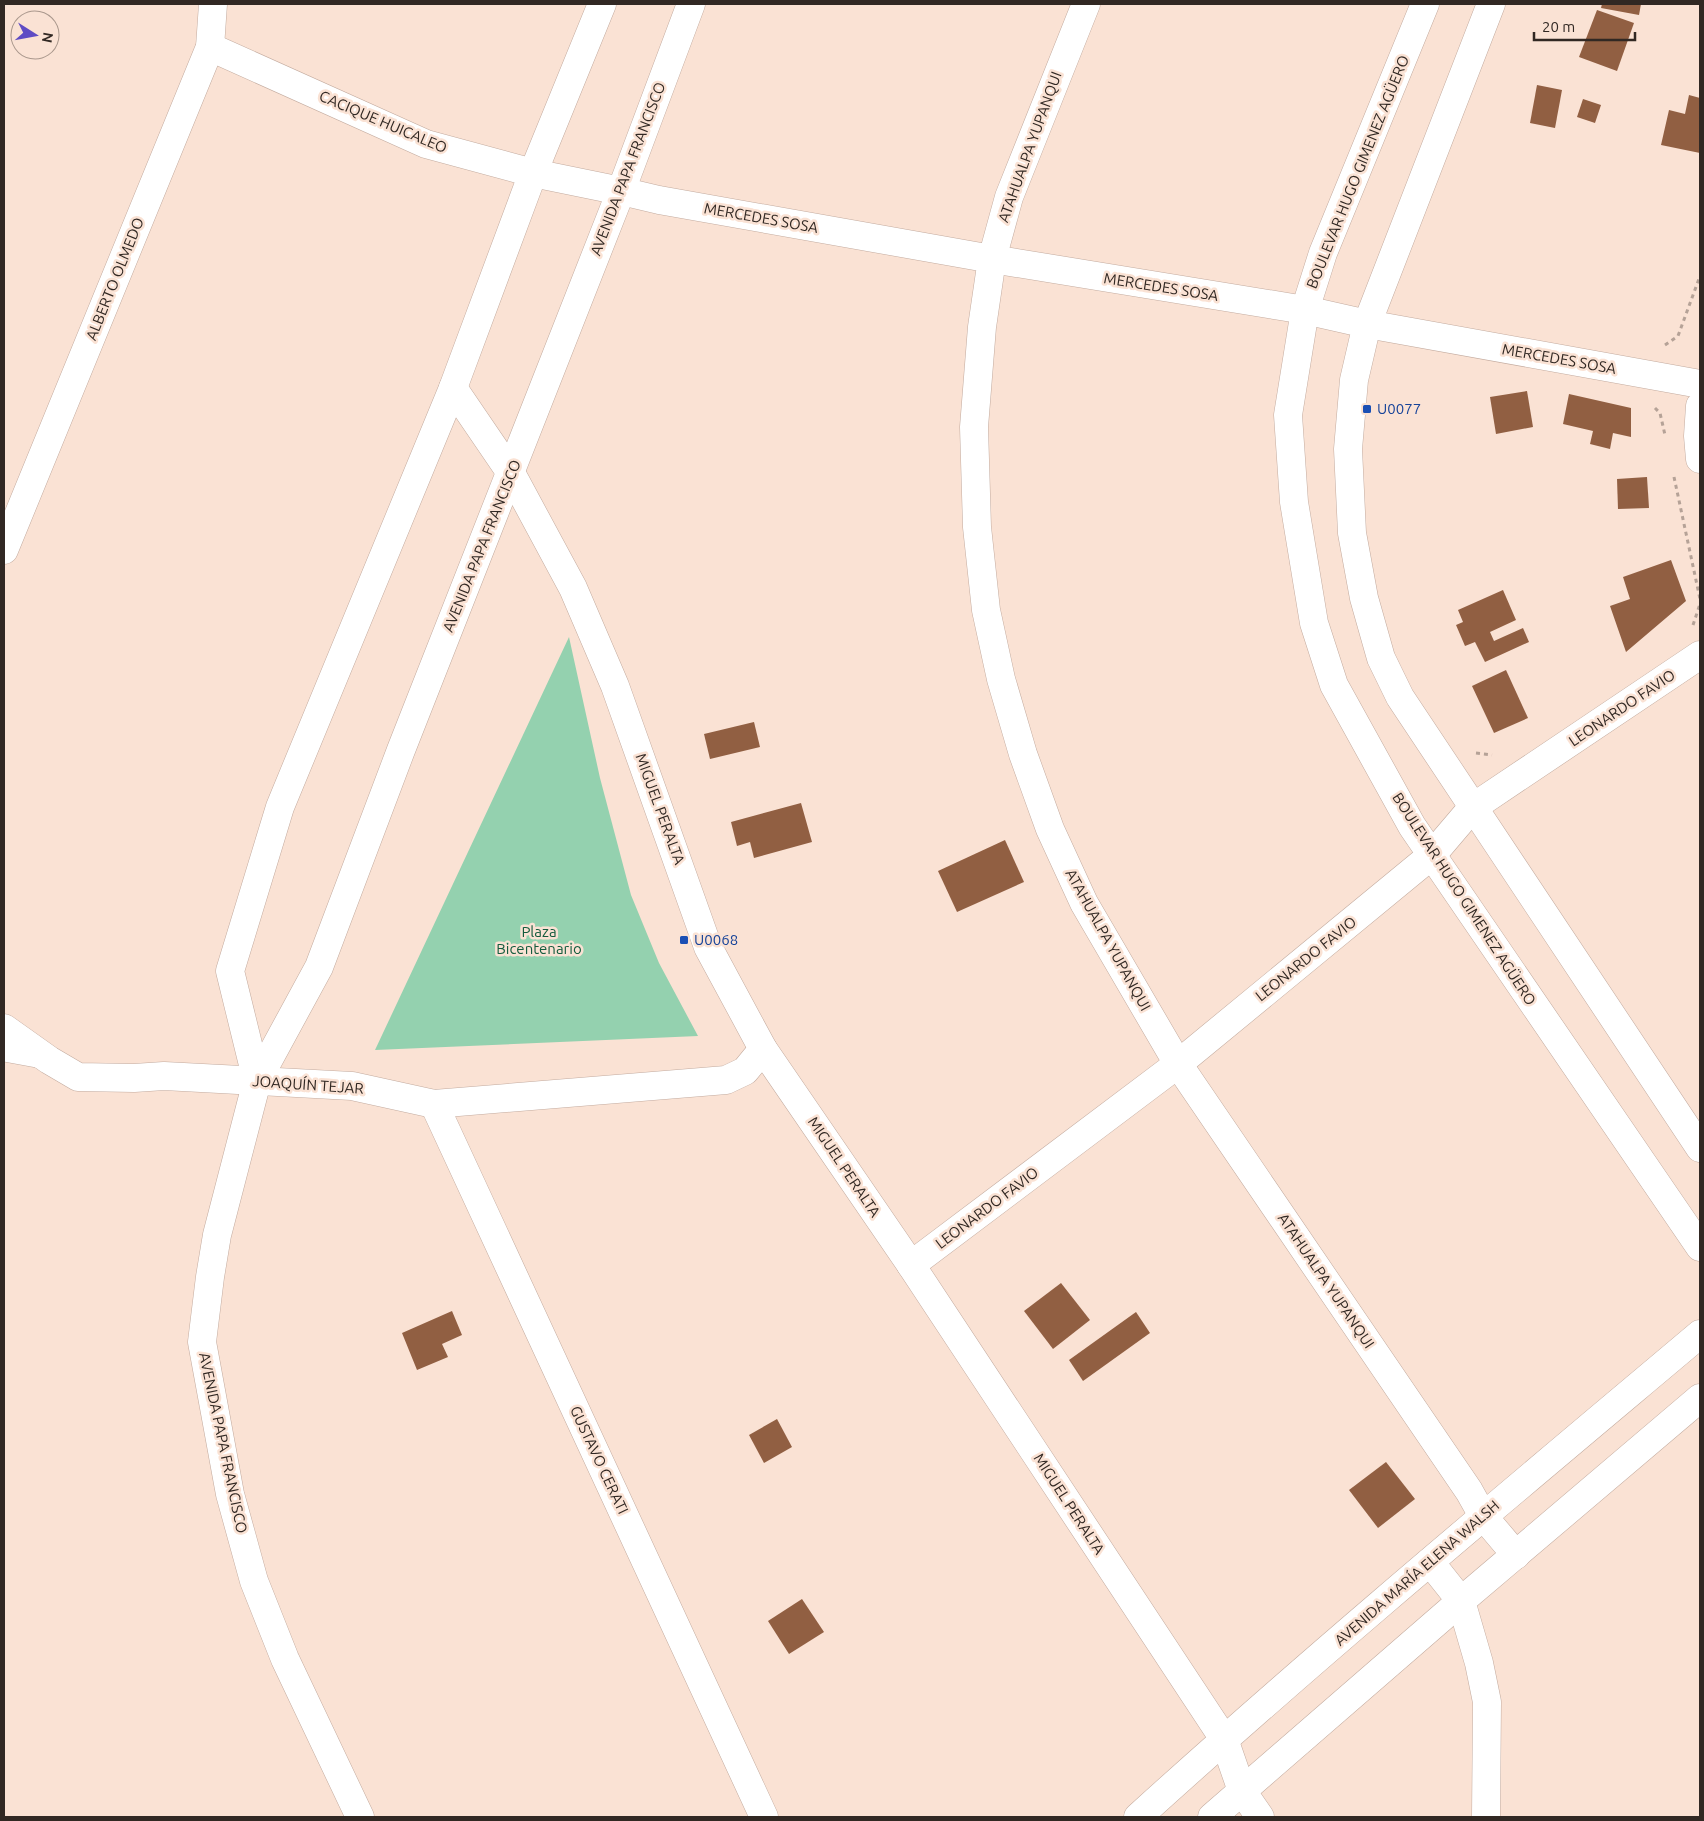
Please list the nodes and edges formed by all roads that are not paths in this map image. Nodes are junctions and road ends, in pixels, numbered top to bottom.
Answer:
1 (214, 4) edge
2 (602, 4) edge
3 (691, 4) edge
4 (1086, 4) edge
5 (1425, 4) edge
6 (1491, 4) edge
7 (210, 47) junction
8 (533, 174) junction
9 (621, 190) junction
10 (992, 259) junction
11 (1305, 310) junction
12 (1367, 324) junction
13 (1700, 384) edge
14 (453, 388) junction
15 (1700, 406) edge
16 (1700, 459) edge
17 (511, 473) junction
18 (4, 550) edge
19 (1700, 655) edge
20 (1472, 808) junction
21 (1432, 856) junction
22 (4, 1028) edge
23 (763, 1048) junction
24 (4, 1052) edge
25 (49, 1060) junction
26 (1178, 1064) junction
27 (257, 1081) junction
28 (434, 1104) junction
29 (1700, 1148) edge
30 (1700, 1247) edge
31 (911, 1265) junction
32 (1700, 1334) edge
33 (1700, 1398) edge
34 (1483, 1516) junction
35 (1516, 1555) junction
36 (1430, 1562) junction
37 (1461, 1601) junction
38 (1224, 1739) junction
39 (1242, 1791) junction
40 (360, 1817) edge
41 (764, 1817) edge
42 (1138, 1817) edge
43 (1212, 1817) edge
44 (1260, 1817) edge
45 (1486, 1817) edge

1 - 7 street, ALBERTO OLMEDO
2 - 8 street, AVENIDA PAPA FRANCISCO
3 - 9 street, AVENIDA PAPA FRANCISCO
4 - 10 street, ATAHUALPA YUPANQUI
5 - 11 street, BOULEVAR HUGO GIMENEZ AGÜERO
6 - 12 street
7 - 8 street, CACIQUE HUICALEO
7 - 18 street, ALBERTO OLMEDO
8 - 9 street, CACIQUE HUICALEO
8 - 14 street, AVENIDA PAPA FRANCISCO
9 - 10 street, MERCEDES SOSA
9 - 17 street, AVENIDA PAPA FRANCISCO
10 - 11 street, MERCEDES SOSA
10 - 26 street, ATAHUALPA YUPANQUI
11 - 12 street, MERCEDES SOSA
11 - 21 street, BOULEVAR HUGO GIMENEZ AGÜERO
12 - 13 street, MERCEDES SOSA
12 - 20 street
14 - 17 street, MIGUEL PERALTA
14 - 27 street, AVENIDA PAPA FRANCISCO
15 - 16 street
17 - 23 street, MIGUEL PERALTA
17 - 27 street, AVENIDA PAPA FRANCISCO
19 - 20 street, LEONARDO FAVIO
20 - 21 street, LEONARDO FAVIO
20 - 29 street
21 - 26 street, LEONARDO FAVIO
21 - 30 street, BOULEVAR HUGO GIMENEZ AGÜERO
22 - 25 street, JOAQUÍN TEJAR
23 - 28 street, JOAQUÍN TEJAR
23 - 31 street, MIGUEL PERALTA
24 - 25 lane
25 - 27 street, JOAQUÍN TEJAR
26 - 31 street, LEONARDO FAVIO
26 - 34 street, ATAHUALPA YUPANQUI
27 - 28 street, JOAQUÍN TEJAR
27 - 40 street, AVENIDA PAPA FRANCISCO
28 - 41 street, GUSTAVO CERATI
31 - 38 street, MIGUEL PERALTA
32 - 34 street, AVENIDA MARÍA ELENA WALSH
33 - 35 street
34 - 35 street, ATAHUALPA YUPANQUI
34 - 36 street, AVENIDA MARÍA ELENA WALSH
35 - 37 street
36 - 37 street
36 - 38 street, AVENIDA MARÍA ELENA WALSH
37 - 39 street
37 - 45 street
38 - 39 street, MIGUEL PERALTA
38 - 42 street, AVENIDA MARÍA ELENA WALSH
39 - 43 street
39 - 44 street, MIGUEL PERALTA

